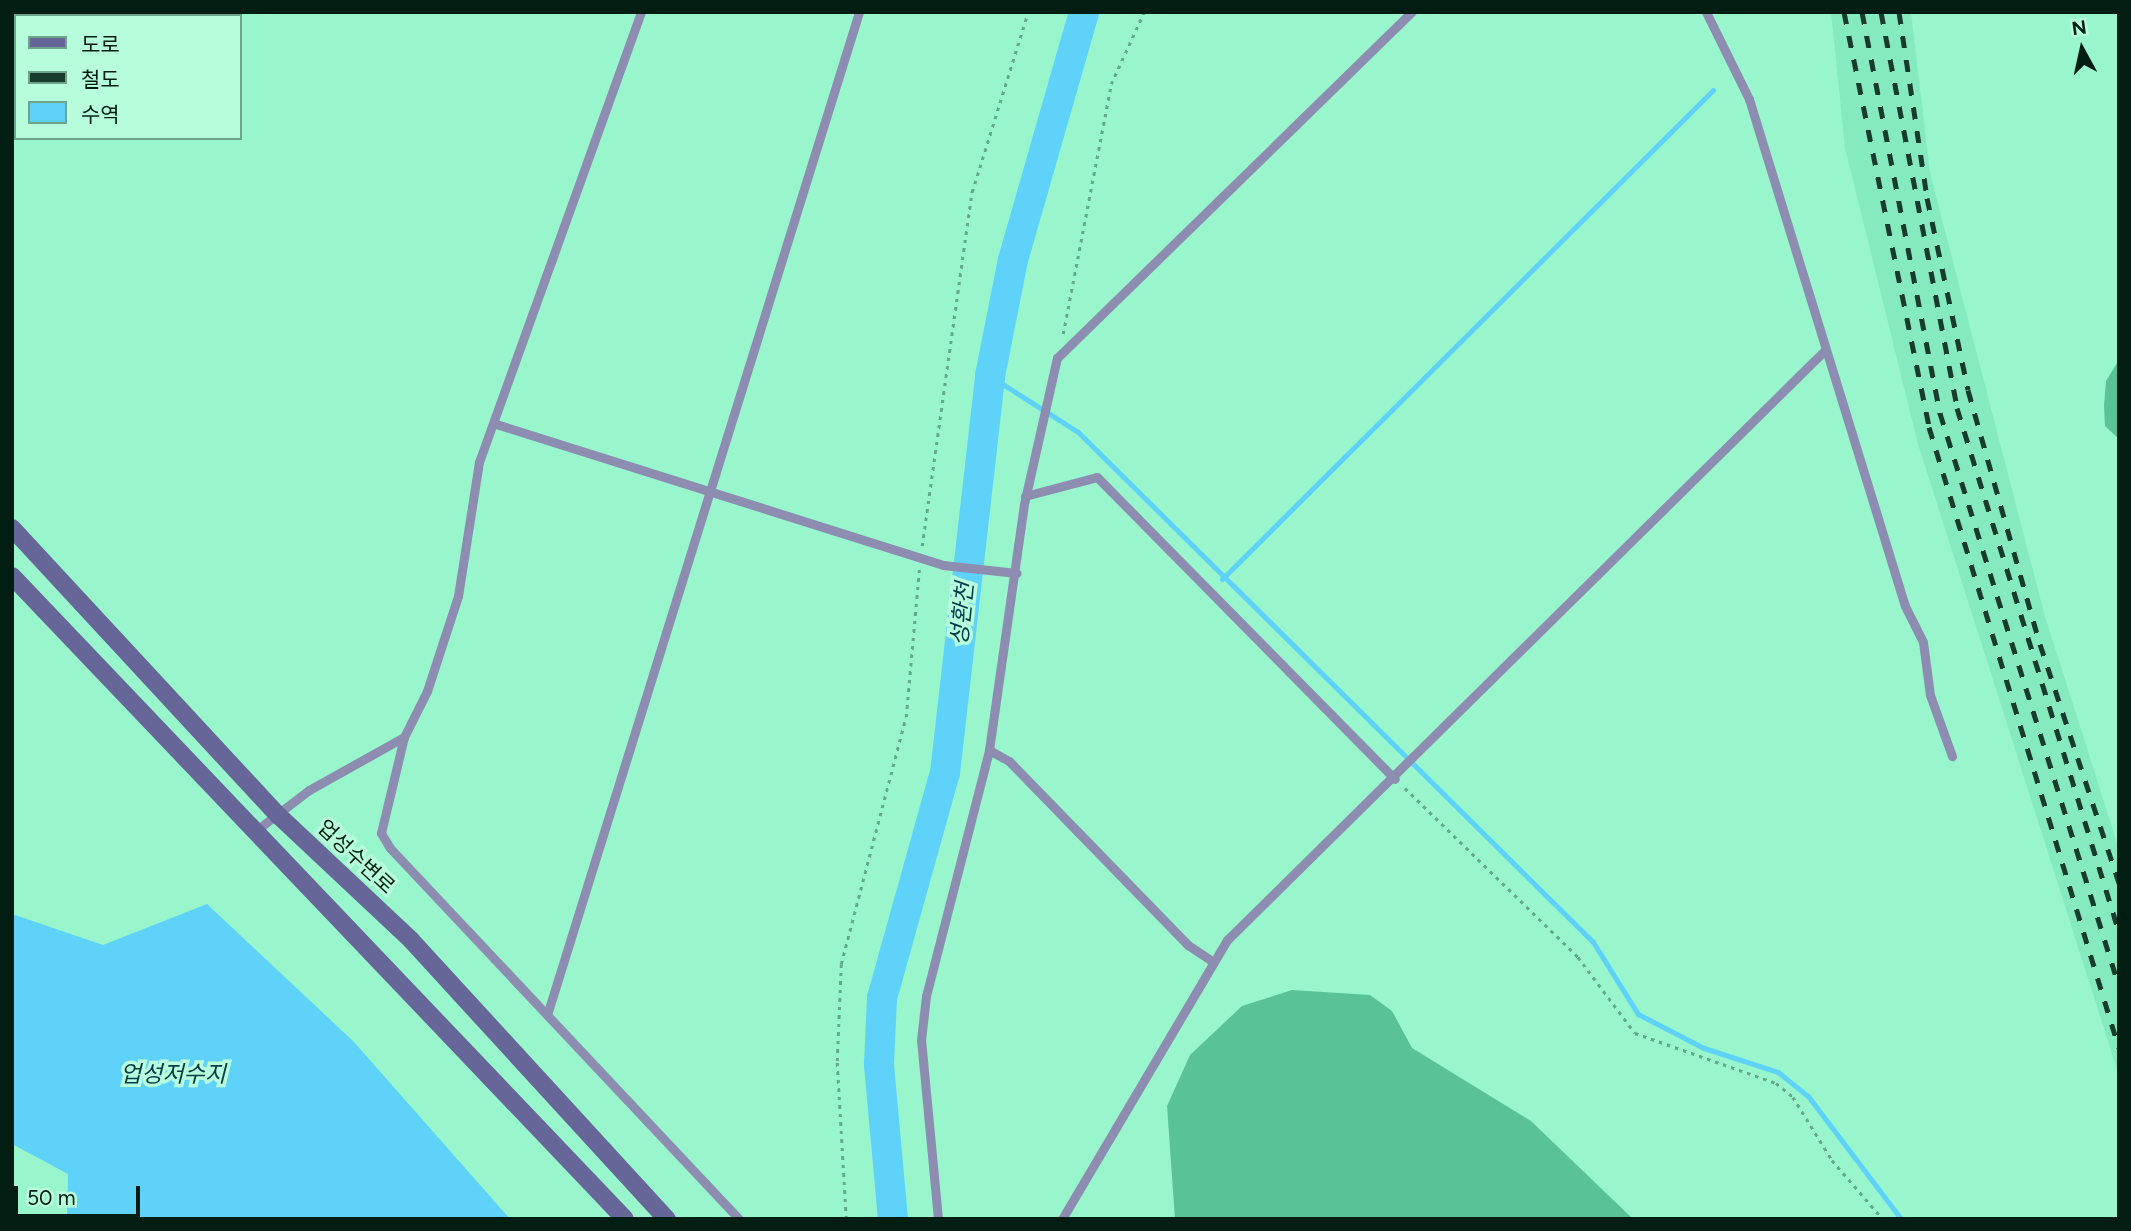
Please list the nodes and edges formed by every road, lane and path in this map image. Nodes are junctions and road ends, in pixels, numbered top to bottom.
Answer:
1 (641, 12) edge
2 (859, 12) edge
3 (1028, 12) edge
4 (1144, 12) edge
5 (1412, 12) edge
6 (1706, 12) edge
7 (1063, 348) junction
8 (1825, 350) junction
9 (496, 424) junction
10 (710, 493) junction
11 (1025, 496) junction
12 (12, 528) edge
13 (921, 557) junction
14 (1017, 573) junction
15 (12, 576) edge
16 (404, 737) junction
17 (989, 750) junction
18 (1952, 756) dead end
19 (1395, 779) junction
20 (278, 815) junction
21 (258, 829) junction
22 (1210, 960) junction
23 (547, 1015) junction
24 (625, 1219) edge
25 (667, 1219) edge
26 (739, 1219) edge
27 (846, 1219) edge
28 (938, 1219) edge
29 (1062, 1219) edge
30 (1883, 1219) edge

1 - 9 lane
2 - 10 lane
3 - 13 path
4 - 7 path
5 - 7 lane
6 - 8 lane
7 - 11 lane
8 - 18 lane
8 - 19 lane
9 - 10 lane
9 - 16 lane
10 - 13 lane
10 - 23 lane
11 - 14 lane
11 - 19 lane
12 - 20 main road, 업성수변로
13 - 14 lane
13 - 27 path
14 - 17 lane
15 - 21 main road
16 - 20 lane
16 - 23 lane
17 - 22 lane
17 - 28 lane
19 - 22 lane
19 - 30 path
20 - 21 lane
20 - 25 main road, 업성수변로
21 - 24 main road
22 - 29 lane
23 - 26 lane

